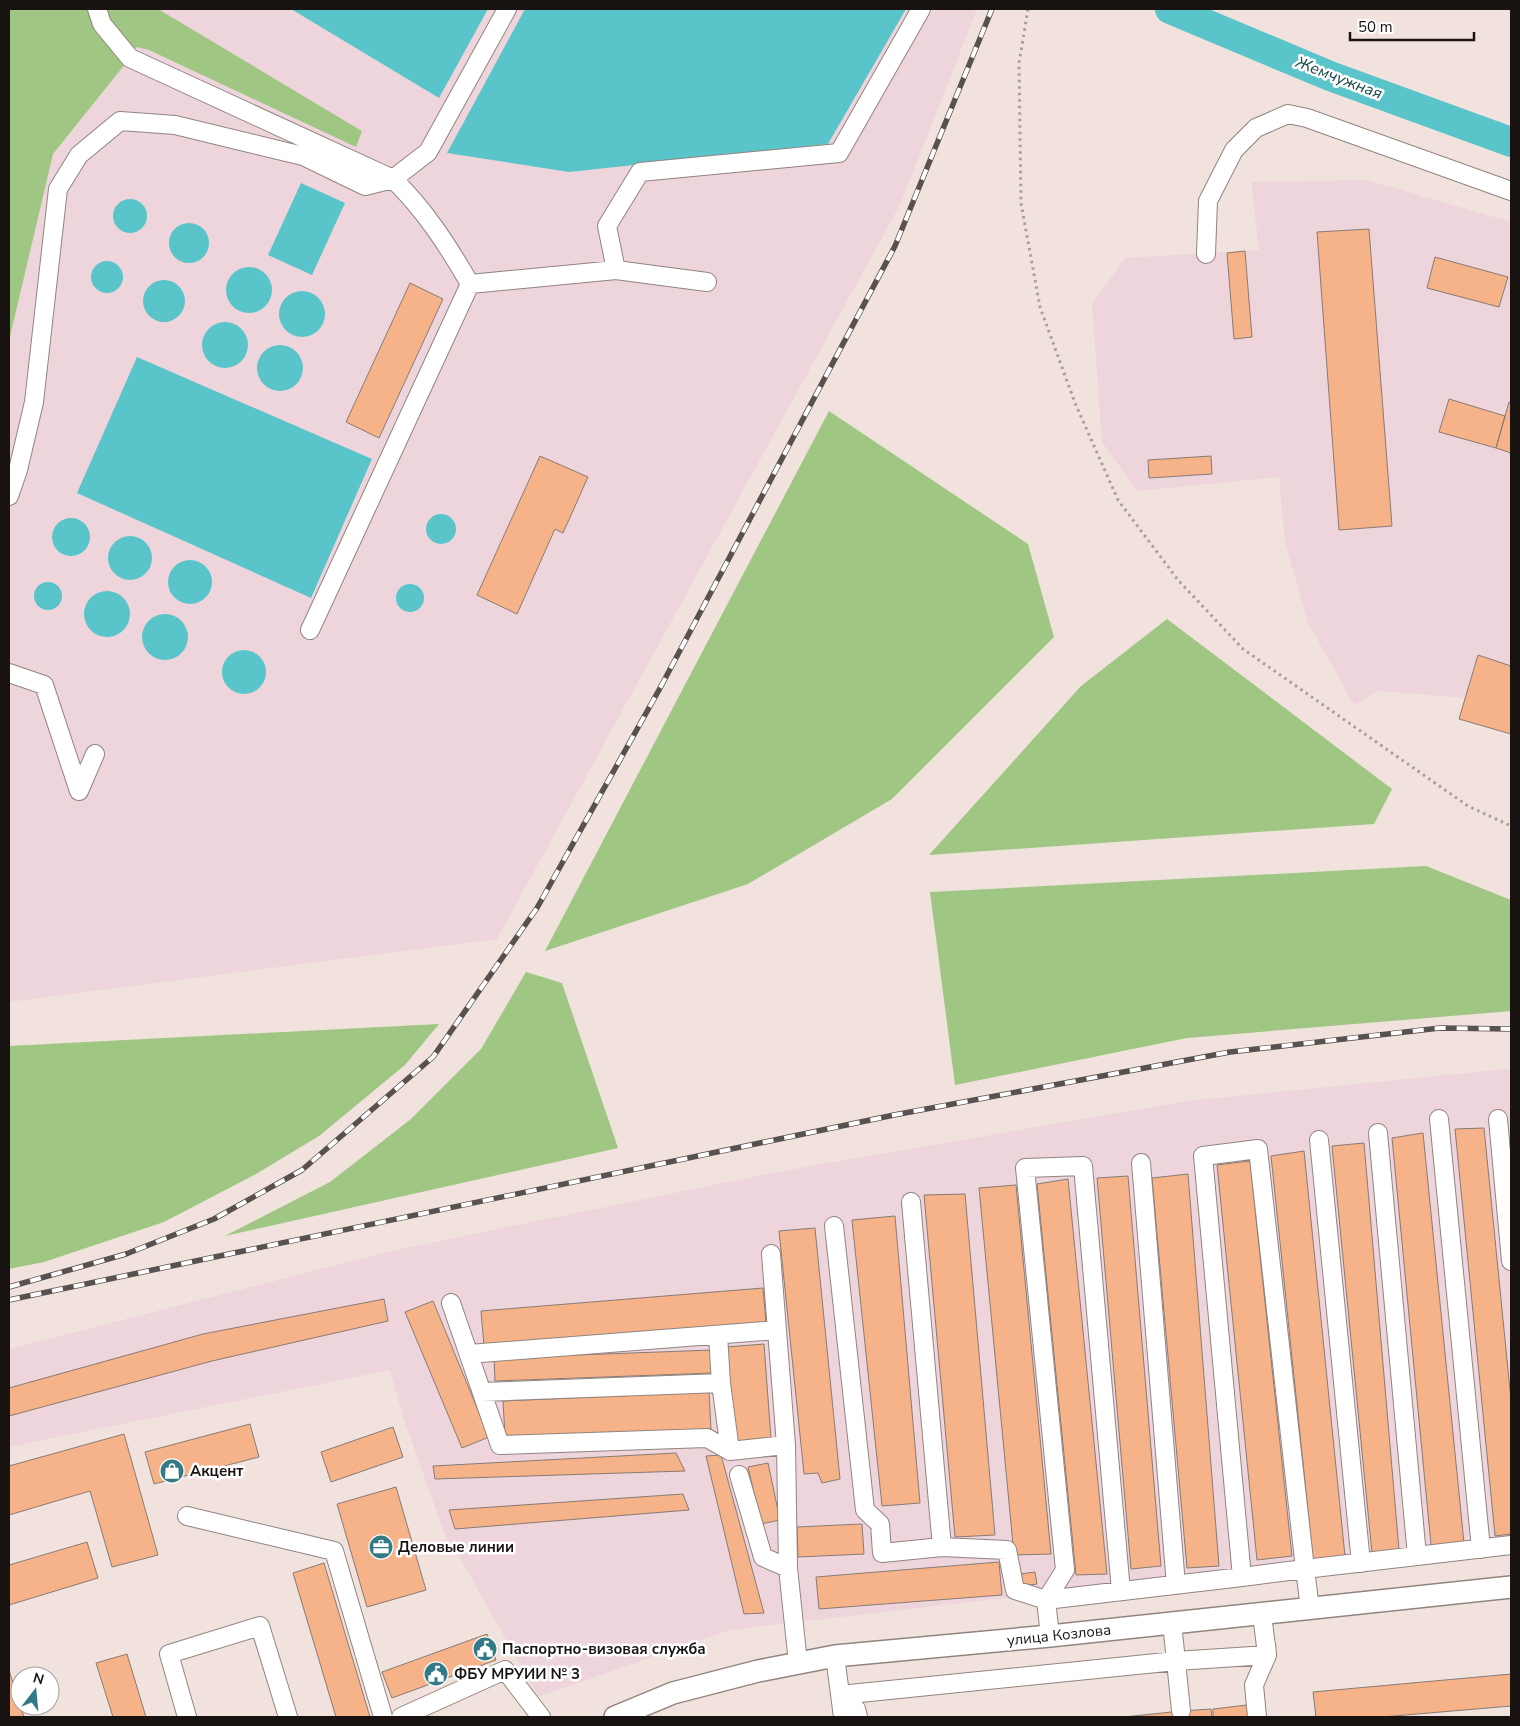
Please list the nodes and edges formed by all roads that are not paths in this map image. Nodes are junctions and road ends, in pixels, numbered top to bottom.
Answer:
1 (98, 9) edge
2 (507, 9) edge
3 (921, 9) edge
4 (393, 179) junction
5 (1511, 191) edge
6 (1206, 254) dead end
7 (616, 270) junction
8 (707, 282) dead end
9 (470, 284) junction
10 (9, 496) edge
11 (310, 630) dead end
12 (9, 673) edge
13 (95, 754) dead end
14 (1439, 1119) dead end
15 (1498, 1119) dead end
16 (1378, 1133) dead end
17 (1319, 1140) dead end
18 (1141, 1163) dead end
19 (912, 1202) dead end
20 (834, 1226) dead end
21 (771, 1254) dead end
22 (1511, 1261) edge
23 (451, 1302) dead end
24 (777, 1330) junction
25 (718, 1335) junction
26 (469, 1354) junction
27 (721, 1383) junction
28 (482, 1392) junction
29 (786, 1445) junction
30 (730, 1451) junction
31 (739, 1475) dead end
32 (187, 1516) dead end
33 (1511, 1545) edge
34 (942, 1547) junction
35 (1481, 1549) junction
36 (1417, 1556) junction
37 (1361, 1563) junction
38 (788, 1568) junction
39 (1305, 1569) junction
40 (1242, 1576) junction
41 (1176, 1584) junction
42 (1511, 1588) edge
43 (1121, 1591) junction
44 (1046, 1600) junction
45 (1310, 1609) junction
46 (1262, 1614) junction
47 (1172, 1623) junction
48 (1050, 1636) junction
49 (1267, 1655) junction
50 (835, 1656) junction
51 (1176, 1661) junction
52 (798, 1664) junction
53 (845, 1710) edge
54 (1181, 1712) dead end
55 (187, 1717) edge
56 (288, 1717) edge
57 (382, 1717) edge
58 (401, 1717) edge
59 (541, 1717) edge
60 (615, 1717) edge
61 (1258, 1717) edge

1 - 4 lane
2 - 4 lane
3 - 7 lane
4 - 9 lane
4 - 10 lane
5 - 6 lane
7 - 8 lane
7 - 9 lane
9 - 11 lane
12 - 13 lane
14 - 35 lane
15 - 22 lane
16 - 36 lane
17 - 37 lane
18 - 41 lane
19 - 34 lane
20 - 34 lane
21 - 24 lane
23 - 26 lane
24 - 25 lane
24 - 29 lane
25 - 26 lane
25 - 27 lane
26 - 28 lane
27 - 28 lane
27 - 30 lane
28 - 30 lane
29 - 30 lane
29 - 38 lane
31 - 38 lane
32 - 57 lane
33 - 35 lane
34 - 44 lane
35 - 36 lane
36 - 37 lane
37 - 39 lane
38 - 52 lane
39 - 40 lane
39 - 40 lane
39 - 45 lane
40 - 41 lane
41 - 43 lane
42 - 45 main road, улица Козлова
43 - 44 lane
43 - 44 lane
44 - 48 lane
45 - 46 main road, улица Козлова
46 - 47 main road, улица Козлова
46 - 49 lane
47 - 48 main road, улица Козлова
47 - 51 lane
48 - 50 main road, улица Козлова
49 - 51 lane
49 - 61 lane
50 - 52 main road, улица Козлова
50 - 53 lane
51 - 53 lane
51 - 54 lane
52 - 60 main road, улица Козлова
55 - 56 lane
58 - 59 lane

